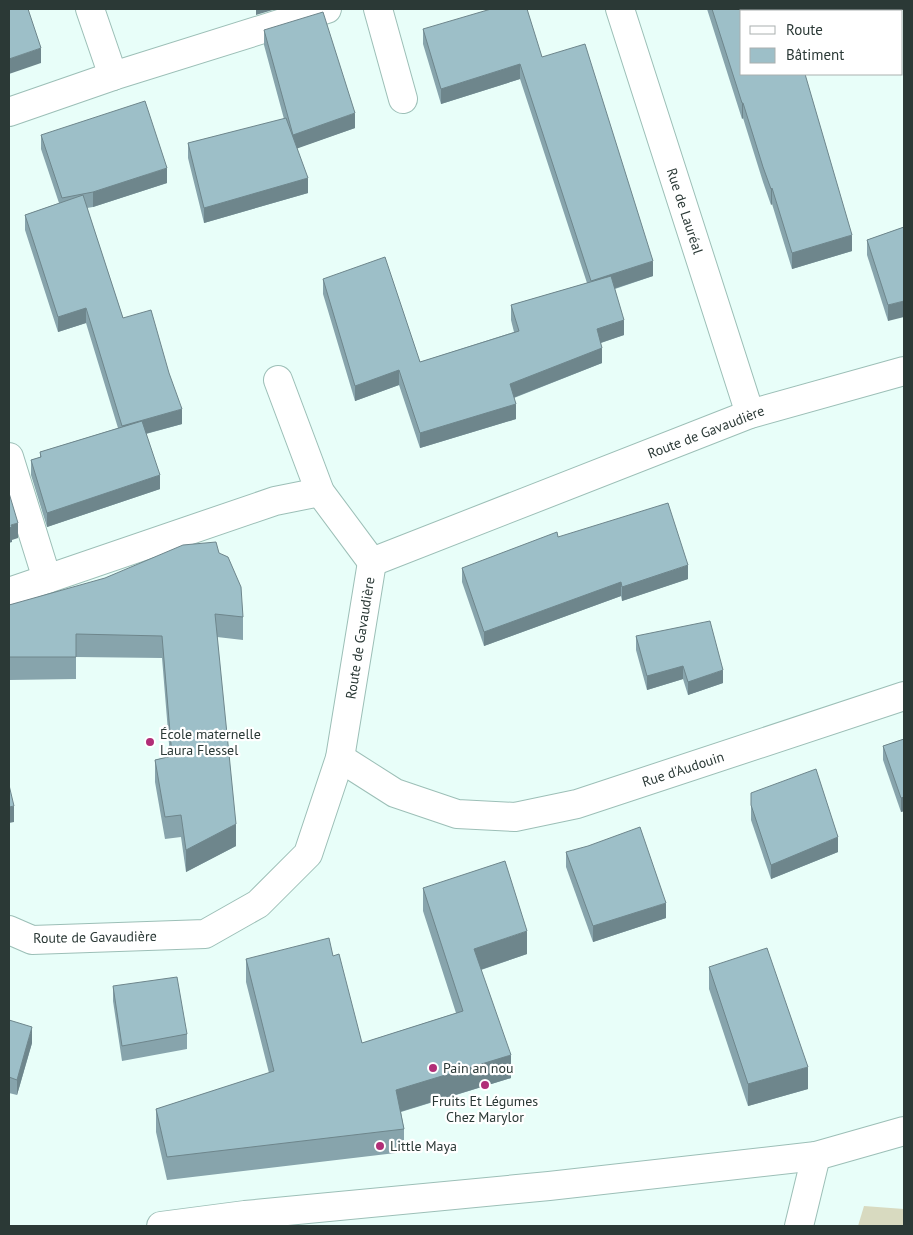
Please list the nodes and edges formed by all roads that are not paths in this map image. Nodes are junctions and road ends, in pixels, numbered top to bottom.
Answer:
1 (90, 9) edge
2 (327, 9) edge
3 (378, 9) edge
4 (620, 9) edge
5 (113, 76) junction
6 (403, 99) dead end
7 (9, 112) edge
8 (904, 371) edge
9 (278, 380) dead end
10 (750, 414) junction
11 (9, 457) edge
12 (320, 492) junction
13 (372, 562) junction
14 (47, 579) junction
15 (9, 592) edge
16 (904, 696) edge
17 (340, 758) junction
18 (9, 930) edge
19 (904, 1131) edge
20 (816, 1156) junction
21 (161, 1226) edge
22 (799, 1226) edge

1 - 5 street
2 - 5 street
3 - 6 street
4 - 10 street, Rue de Lauréal
5 - 7 street
8 - 10 street, Route de Gavaudière
9 - 12 street
10 - 13 street, Route de Gavaudière
11 - 14 street
12 - 13 street
12 - 14 street
13 - 17 street, Route de Gavaudière
14 - 15 street
16 - 17 street, Rue d'Audouin
17 - 18 street, Route de Gavaudière
19 - 20 street
20 - 21 street
20 - 22 street

